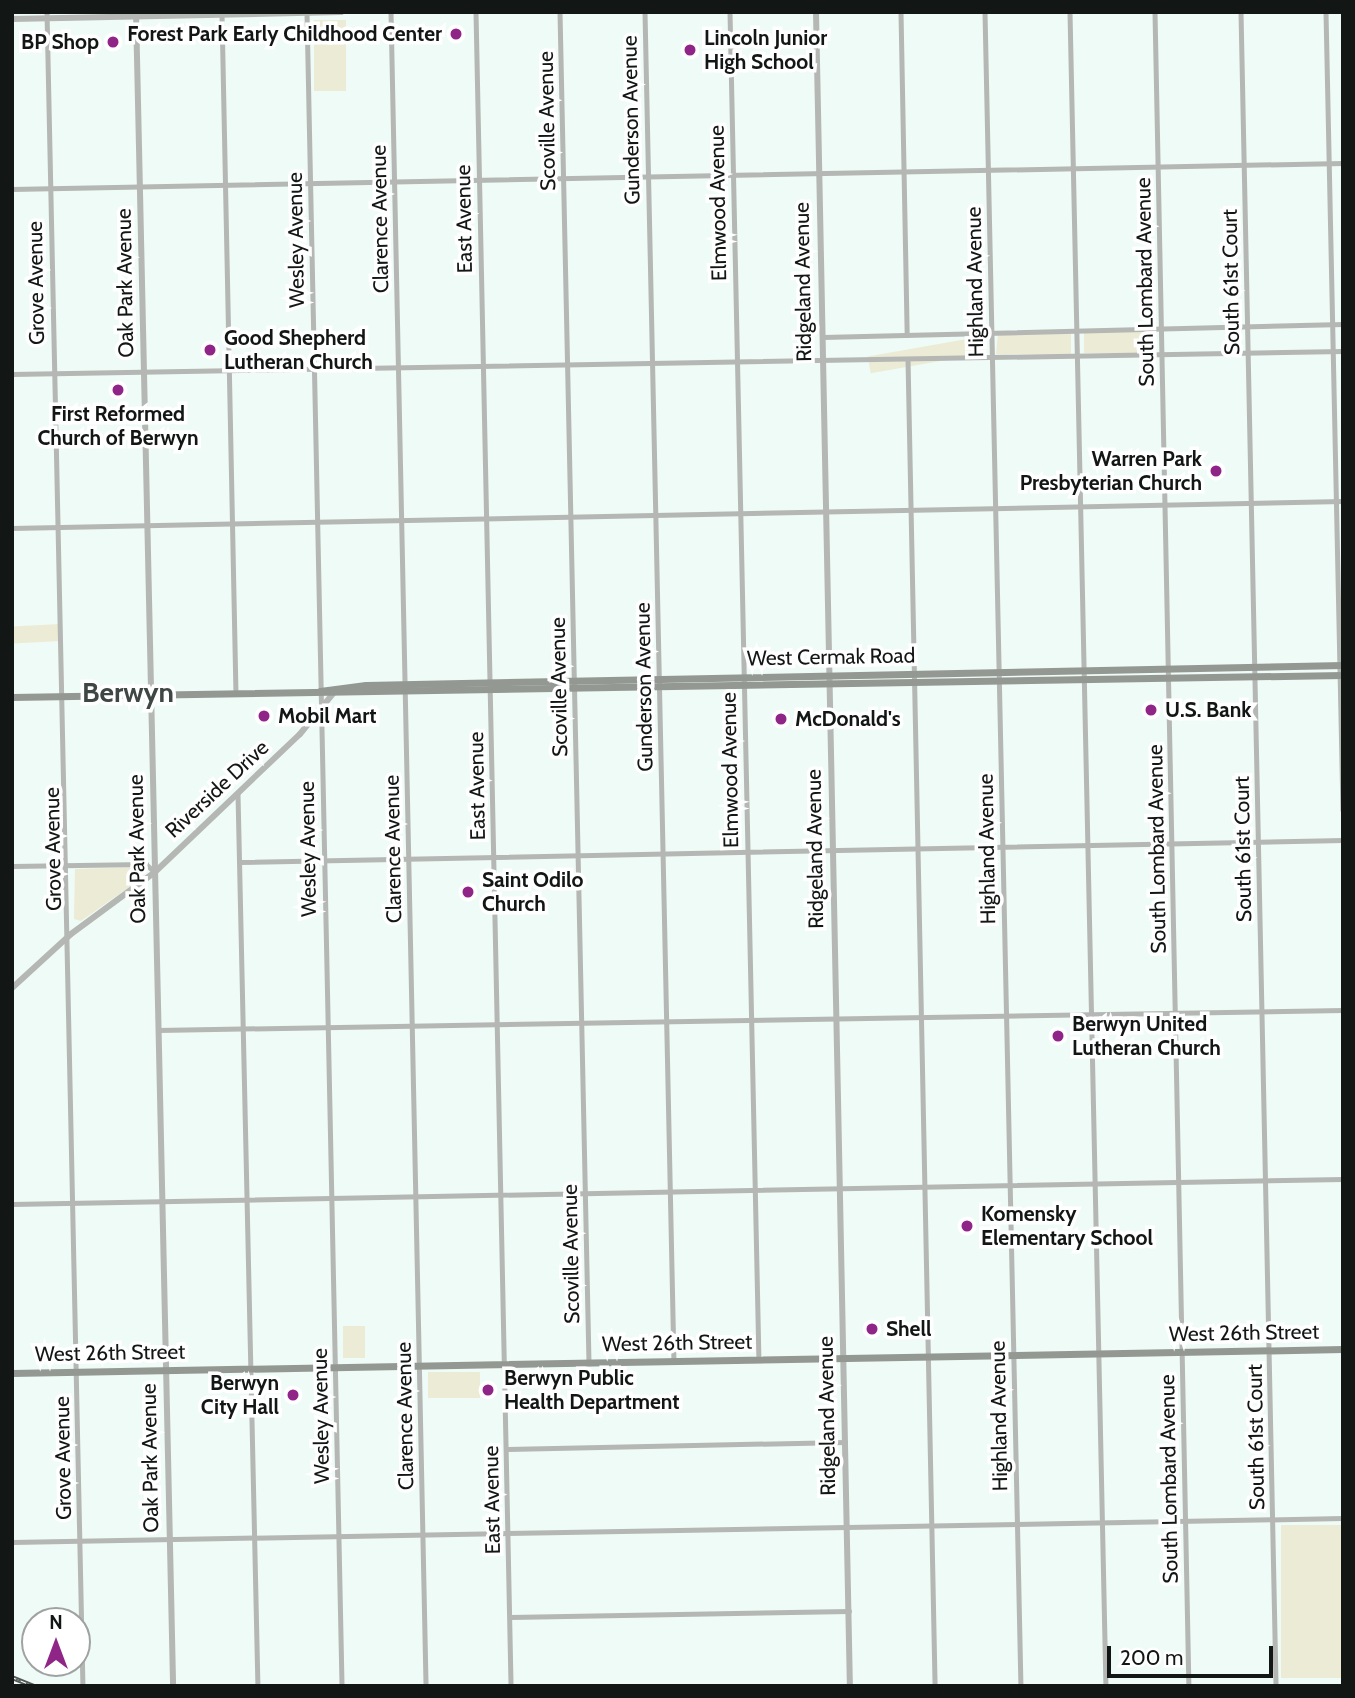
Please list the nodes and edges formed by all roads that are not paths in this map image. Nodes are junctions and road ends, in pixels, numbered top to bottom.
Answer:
1 (341, 12) edge
2 (391, 12) edge
3 (476, 12) edge
4 (561, 12) edge
5 (645, 12) edge
6 (730, 12) edge
7 (816, 12) edge
8 (901, 12) edge
9 (985, 12) edge
10 (1070, 12) edge
11 (1155, 12) edge
12 (1241, 12) edge
13 (1326, 12) edge
14 (222, 13) edge
15 (307, 13) edge
16 (136, 14) edge
17 (47, 15) edge
18 (12, 19) edge
19 (1329, 163) junction
20 (1343, 163) edge
21 (1244, 165) junction
22 (1158, 167) junction
23 (1074, 168) junction
24 (988, 170) junction
25 (904, 172) junction
26 (819, 173) junction
27 (733, 175) junction
28 (648, 176) junction
29 (564, 178) junction
30 (479, 179) junction
31 (394, 181) junction
32 (310, 183) junction
33 (225, 185) junction
34 (140, 186) junction
35 (50, 188) junction
36 (12, 189) edge
37 (1332, 324) junction
38 (1343, 324) edge
39 (1248, 326) junction
40 (1162, 328) junction
41 (1077, 329) junction
42 (992, 332) junction
43 (907, 335) junction
44 (822, 337) junction
45 (1343, 351) edge
46 (1333, 352) junction
47 (1248, 353) junction
48 (1162, 356) junction
49 (1078, 358) junction
50 (737, 359) junction
51 (822, 359) junction
52 (908, 359) junction
53 (992, 359) junction
54 (652, 360) junction
55 (568, 362) junction
56 (483, 363) junction
57 (398, 365) junction
58 (314, 368) junction
59 (229, 370) junction
60 (144, 372) junction
61 (56, 373) junction
62 (12, 374) edge
63 (1340, 501) edge
64 (1251, 503) junction
65 (1165, 505) junction
66 (1081, 506) junction
67 (996, 508) junction
68 (911, 510) junction
69 (825, 512) junction
70 (740, 513) junction
71 (656, 514) junction
72 (571, 516) junction
73 (486, 517) junction
74 (401, 520) junction
75 (317, 522) junction
76 (232, 524) junction
77 (148, 526) junction
78 (62, 527) junction
79 (12, 528) edge
80 (1341, 665) edge
81 (1255, 667) junction
82 (1169, 668) junction
83 (1084, 670) junction
84 (999, 672) junction
85 (915, 673) junction
86 (828, 675) junction
87 (1341, 675) edge
88 (1255, 676) junction
89 (744, 677) junction
90 (659, 678) junction
91 (1169, 678) junction
92 (575, 680) junction
93 (1084, 680) junction
94 (491, 682) junction
95 (999, 682) junction
96 (915, 683) junction
97 (405, 684) junction
98 (336, 685) junction
99 (829, 685) junction
100 (744, 687) junction
101 (659, 689) junction
102 (575, 690) junction
103 (320, 691) junction
104 (236, 692) junction
105 (491, 692) junction
106 (151, 694) junction
107 (405, 694) junction
108 (336, 695) junction
109 (66, 696) junction
110 (12, 697) edge
111 (321, 713) junction
112 (238, 794) junction
113 (1343, 810) edge
114 (1343, 840) edge
115 (1259, 842) junction
116 (1172, 844) junction
117 (1088, 845) junction
118 (1003, 847) junction
119 (918, 849) junction
120 (832, 850) junction
121 (748, 852) junction
122 (663, 854) junction
123 (578, 855) junction
124 (494, 857) junction
125 (409, 859) junction
126 (324, 860) junction
127 (240, 862) junction
128 (69, 864) junction
129 (12, 866) edge
130 (155, 872) junction
131 (71, 934) junction
132 (12, 988) edge
133 (1343, 1010) edge
134 (1262, 1012) junction
135 (1176, 1013) junction
136 (1091, 1014) junction
137 (1006, 1016) junction
138 (922, 1017) junction
139 (836, 1019) junction
140 (751, 1020) junction
141 (666, 1022) junction
142 (582, 1023) junction
143 (498, 1025) junction
144 (412, 1026) junction
145 (328, 1027) junction
146 (243, 1029) junction
147 (158, 1030) junction
148 (1343, 1179) edge
149 (1266, 1181) junction
150 (1179, 1183) junction
151 (1095, 1184) junction
152 (1010, 1186) junction
153 (925, 1187) junction
154 (840, 1189) junction
155 (755, 1191) junction
156 (670, 1192) junction
157 (586, 1194) junction
158 (501, 1195) junction
159 (416, 1196) junction
160 (331, 1198) junction
161 (247, 1199) junction
162 (162, 1201) junction
163 (76, 1202) junction
164 (12, 1204) edge
165 (1343, 1349) edge
166 (1269, 1350) junction
167 (1182, 1352) junction
168 (1098, 1353) junction
169 (1013, 1355) junction
170 (929, 1356) junction
171 (843, 1357) junction
172 (759, 1359) junction
173 (674, 1360) junction
174 (589, 1362) junction
175 (505, 1364) junction
176 (419, 1365) junction
177 (335, 1367) junction
178 (251, 1368) junction
179 (166, 1370) junction
180 (78, 1372) junction
181 (12, 1373) edge
182 (845, 1442) junction
183 (506, 1449) junction
184 (1343, 1518) edge
185 (1274, 1520) junction
186 (1186, 1522) junction
187 (1102, 1523) junction
188 (1017, 1525) junction
189 (932, 1526) junction
190 (847, 1527) junction
191 (508, 1533) junction
192 (423, 1535) junction
193 (339, 1536) junction
194 (254, 1538) junction
195 (169, 1539) junction
196 (80, 1541) junction
197 (12, 1542) edge
198 (849, 1611) junction
199 (510, 1617) junction
200 (83, 1686) edge
201 (173, 1686) edge
202 (258, 1686) edge
203 (342, 1686) edge
204 (426, 1686) edge
205 (511, 1686) edge
206 (850, 1686) edge
207 (935, 1686) edge
208 (1021, 1686) edge
209 (1106, 1686) edge
210 (1189, 1686) edge
211 (1276, 1686) edge

1 - 15 street
2 - 31 street, Clarence Avenue
3 - 30 street, East Avenue
4 - 29 street, Scoville Avenue
5 - 28 street, Gunderson Avenue
6 - 27 street, Elmwood Avenue
7 - 26 street, Ridgeland Avenue
8 - 25 street
9 - 24 street, Highland Avenue
10 - 23 street
11 - 22 street, South Lombard Avenue
12 - 21 street, South 61st Court
13 - 19 street
14 - 15 street
14 - 16 street
14 - 33 street
15 - 32 street, Wesley Avenue
16 - 17 street
16 - 34 street, Oak Park Avenue
17 - 18 street
17 - 35 street, Grove Avenue
19 - 20 street
19 - 21 street
19 - 37 street
21 - 22 street
21 - 39 street, South 61st Court
22 - 23 street
22 - 40 street, South Lombard Avenue
23 - 24 street
23 - 41 street
24 - 25 street
24 - 42 street, Highland Avenue
25 - 26 street
25 - 43 street
26 - 27 street
26 - 44 street, Ridgeland Avenue
27 - 28 street
27 - 50 street, Elmwood Avenue
28 - 29 street
28 - 54 street, Gunderson Avenue
29 - 30 street
29 - 55 street, Scoville Avenue
30 - 31 street
30 - 56 street, East Avenue
31 - 32 street
31 - 57 street, Clarence Avenue
32 - 33 street
32 - 58 street, Wesley Avenue
33 - 34 street
33 - 59 street
34 - 35 street
34 - 60 street, Oak Park Avenue
35 - 36 street
35 - 61 street, Grove Avenue
37 - 38 street
37 - 39 street
37 - 46 street
39 - 40 street
39 - 47 street, South 61st Court
40 - 41 street
40 - 48 street, South Lombard Avenue
41 - 42 street
41 - 49 street
42 - 43 street
42 - 53 street, Highland Avenue
43 - 44 street
44 - 51 street, Ridgeland Avenue
45 - 46 street
46 - 47 street
46 - 63 street
47 - 48 street
47 - 64 street, South 61st Court
48 - 49 street
48 - 65 street, South Lombard Avenue
49 - 53 street
49 - 66 street
50 - 51 street
50 - 54 street
50 - 70 street, Elmwood Avenue
51 - 52 street
51 - 69 street, Ridgeland Avenue
52 - 53 street
52 - 68 street
53 - 67 street, Highland Avenue
54 - 55 street
54 - 71 street, Gunderson Avenue
55 - 56 street
55 - 72 street, Scoville Avenue
56 - 57 street
56 - 73 street, East Avenue
57 - 58 street
57 - 74 street, Clarence Avenue
58 - 59 street
58 - 75 street, Wesley Avenue
59 - 60 street
59 - 76 street
60 - 61 street
60 - 77 street, Oak Park Avenue
61 - 62 street
61 - 78 street, Grove Avenue
63 - 64 street
63 - 80 street
64 - 65 street
64 - 81 street, South 61st Court
65 - 66 street
65 - 82 street, South Lombard Avenue
66 - 67 street
66 - 83 street
67 - 68 street
67 - 84 street, Highland Avenue
68 - 69 street
68 - 85 street
69 - 70 street
69 - 86 street, Ridgeland Avenue
70 - 71 street
70 - 89 street, Elmwood Avenue
71 - 72 street
71 - 90 street, Gunderson Avenue
72 - 73 street
72 - 92 street, Scoville Avenue
73 - 74 street
73 - 94 street, East Avenue
74 - 75 street
74 - 97 street, Clarence Avenue
75 - 76 street
75 - 103 street, Wesley Avenue
76 - 77 street
76 - 104 street
77 - 78 street
77 - 106 street, Oak Park Avenue
78 - 79 street
78 - 109 street, Grove Avenue
80 - 81 main road, West Cermak Road
80 - 87 street
81 - 82 main road, West Cermak Road
81 - 88 street, South 61st Court
82 - 83 main road, West Cermak Road
82 - 91 street, South Lombard Avenue
83 - 84 main road, West Cermak Road
83 - 93 street
84 - 85 main road, West Cermak Road
84 - 95 street, Highland Avenue
85 - 86 main road, West Cermak Road
85 - 96 street
86 - 89 main road, West Cermak Road
86 - 99 street, Ridgeland Avenue
87 - 88 main road, West Cermak Road
87 - 113 street
88 - 91 main road, West Cermak Road
88 - 115 street, South 61st Court
89 - 90 main road, West Cermak Road
89 - 100 street, Elmwood Avenue
90 - 92 main road, West Cermak Road
90 - 101 street, Gunderson Avenue
91 - 93 main road, West Cermak Road
91 - 116 street, South Lombard Avenue
92 - 94 main road, West Cermak Road
92 - 102 street, Scoville Avenue
93 - 95 main road, West Cermak Road
93 - 117 street
94 - 97 main road, West Cermak Road
94 - 105 street, East Avenue
95 - 96 main road, West Cermak Road
95 - 118 street, Highland Avenue
96 - 99 main road, West Cermak Road
96 - 119 street
97 - 98 main road, West Cermak Road
97 - 107 street, Clarence Avenue
98 - 103 main road, West Cermak Road
98 - 108 street
99 - 100 main road, West Cermak Road
99 - 120 street, Ridgeland Avenue
100 - 101 main road, West Cermak Road
100 - 121 street, Elmwood Avenue
101 - 102 main road, West Cermak Road
101 - 122 street, Gunderson Avenue
102 - 105 main road, West Cermak Road
102 - 123 street, Scoville Avenue
103 - 104 main road, West Cermak Road
103 - 108 main road, West Cermak Road
103 - 111 street, Wesley Avenue
104 - 106 main road, West Cermak Road
105 - 107 main road, West Cermak Road
105 - 124 street, East Avenue
106 - 109 main road, West Cermak Road
106 - 130 street, Oak Park Avenue
107 - 108 main road, West Cermak Road
107 - 125 street, Clarence Avenue
108 - 111 street, Riverside Drive
109 - 110 main road, West Cermak Road
109 - 128 street, Grove Avenue
111 - 112 street, Riverside Drive
111 - 126 street, Wesley Avenue
112 - 127 street
112 - 130 street, Riverside Drive
114 - 115 street
115 - 116 street
115 - 134 street, South 61st Court
116 - 117 street
116 - 135 street, South Lombard Avenue
117 - 118 street
117 - 136 street
118 - 119 street
118 - 137 street, Highland Avenue
119 - 120 street
119 - 138 street
120 - 121 street
120 - 139 street, Ridgeland Avenue
121 - 122 street
121 - 140 street, Elmwood Avenue
122 - 123 street
122 - 141 street, Gunderson Avenue
123 - 124 street
123 - 142 street, Scoville Avenue
124 - 125 street
124 - 143 street, East Avenue
125 - 126 street
125 - 144 street, Clarence Avenue
126 - 127 street
126 - 145 street, Wesley Avenue
127 - 146 street
128 - 129 street
128 - 130 street
128 - 131 street, Grove Avenue
130 - 131 street, Riverside Drive
130 - 147 street, Oak Park Avenue
131 - 132 street, Riverside Drive
131 - 163 street, Grove Avenue
133 - 134 street
134 - 135 street
134 - 149 street, South 61st Court
135 - 136 street
135 - 150 street, South Lombard Avenue
136 - 137 street
136 - 151 street
137 - 138 street
137 - 152 street, Highland Avenue
138 - 139 street
138 - 153 street
139 - 140 street
139 - 154 street, Ridgeland Avenue
140 - 141 street
140 - 155 street, Elmwood Avenue
141 - 142 street
141 - 156 street, Gunderson Avenue
142 - 143 street
142 - 157 street, Scoville Avenue
143 - 144 street
143 - 158 street, East Avenue
144 - 145 street
144 - 159 street, Clarence Avenue
145 - 146 street
145 - 160 street, Wesley Avenue
146 - 147 street
146 - 161 street
147 - 162 street, Oak Park Avenue
148 - 149 street
149 - 150 street
149 - 166 street, South 61st Court
150 - 151 street
150 - 167 street, South Lombard Avenue
151 - 152 street
151 - 168 street
152 - 153 street
152 - 169 street, Highland Avenue
153 - 154 street
153 - 170 street
154 - 155 street
154 - 171 street, Ridgeland Avenue
155 - 156 street
155 - 172 street, Elmwood Avenue
156 - 157 street
156 - 173 street, Gunderson Avenue
157 - 158 street
157 - 174 street, Scoville Avenue
158 - 159 street
158 - 175 street, East Avenue
159 - 160 street
159 - 176 street, Clarence Avenue
160 - 161 street
160 - 177 street, Wesley Avenue
161 - 162 street
161 - 178 street
162 - 163 street
162 - 179 street, Oak Park Avenue
163 - 164 street
163 - 180 street, Grove Avenue
165 - 166 main road, West 26th Street
166 - 167 main road, West 26th Street
166 - 185 street, South 61st Court
167 - 168 main road, West 26th Street
167 - 186 street, South Lombard Avenue
168 - 169 main road, West 26th Street
168 - 187 street
169 - 170 main road, West 26th Street
169 - 188 street, Highland Avenue
170 - 171 main road, West 26th Street
170 - 189 street
171 - 172 main road, West 26th Street
171 - 182 street, Ridgeland Avenue
172 - 173 main road, West 26th Street
173 - 174 main road, West 26th Street
174 - 175 main road, West 26th Street
175 - 176 main road, West 26th Street
175 - 183 street, East Avenue
176 - 177 main road, West 26th Street
176 - 192 street, Clarence Avenue
177 - 178 main road, West 26th Street
177 - 193 street, Wesley Avenue
178 - 179 main road, West 26th Street
178 - 194 street
179 - 180 main road, West 26th Street
179 - 195 street, Oak Park Avenue
180 - 181 main road, West 26th Street
180 - 196 street, Grove Avenue
182 - 183 street
182 - 190 street, Ridgeland Avenue
183 - 191 street, East Avenue
184 - 185 street
185 - 186 street
185 - 211 street, South 61st Court
186 - 187 street
186 - 210 street, South Lombard Avenue
187 - 188 street
187 - 209 street
188 - 189 street
188 - 208 street, Highland Avenue
189 - 190 street
189 - 207 street
190 - 191 street
190 - 198 street, Ridgeland Avenue
191 - 192 street
191 - 199 street, East Avenue
192 - 193 street
192 - 204 street, Clarence Avenue
193 - 194 street
193 - 203 street, Wesley Avenue
194 - 195 street
194 - 202 street
195 - 196 street
195 - 201 street, Oak Park Avenue
196 - 197 street
196 - 200 street, Grove Avenue
198 - 199 street
198 - 206 street, Ridgeland Avenue
199 - 205 street, East Avenue

